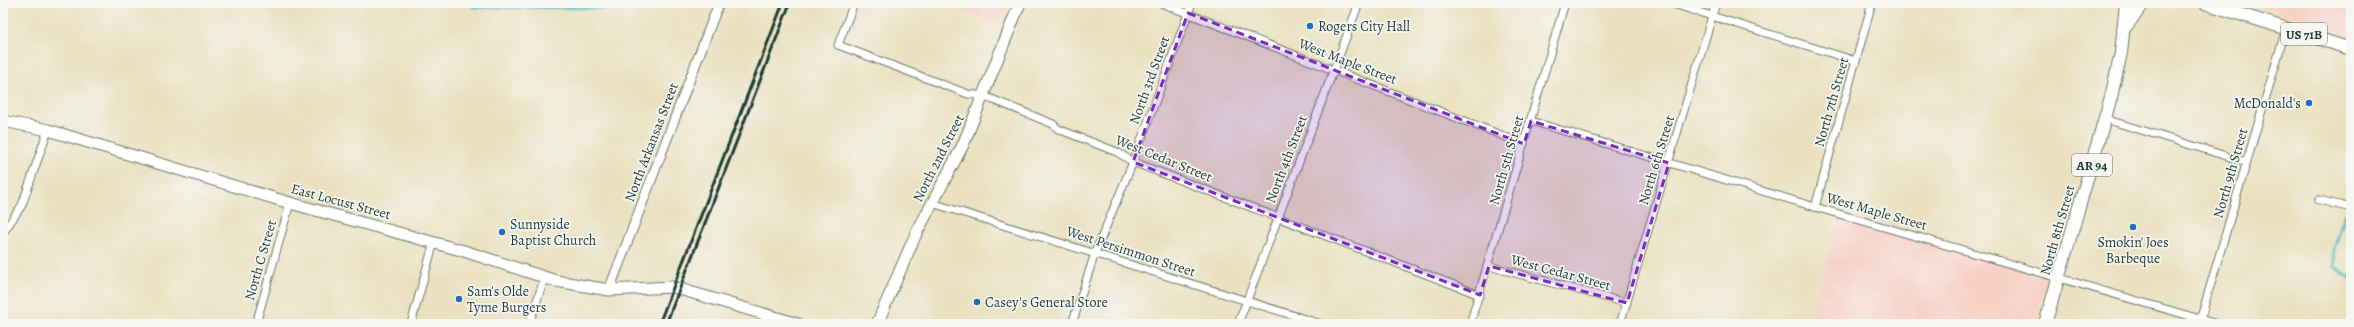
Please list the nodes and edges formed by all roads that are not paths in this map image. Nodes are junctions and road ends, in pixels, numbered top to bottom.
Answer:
1 (718, 3) edge
2 (854, 3) edge
3 (1020, 3) edge
4 (1161, 3) edge
5 (1192, 3) edge
6 (1359, 3) edge
7 (1565, 3) edge
8 (1670, 3) edge
9 (1716, 3) edge
10 (1872, 3) edge
11 (2126, 3) edge
12 (2144, 3) edge
13 (2205, 3) edge
14 (2233, 3) edge
15 (1188, 13) junction
16 (1712, 16) junction
17 (2256, 19) junction
18 (2286, 29) junction
19 (2123, 31) junction
20 (2351, 49) edge
21 (1856, 61) junction
22 (1334, 69) junction
23 (984, 96) junction
24 (2105, 119) junction
25 (3, 121) edge
26 (1531, 121) junction
27 (48, 130) junction
28 (1524, 144) junction
29 (1133, 162) junction
30 (2246, 162) junction
31 (1669, 163) junction
32 (2319, 200) dead end
33 (290, 203) junction
34 (932, 203) junction
35 (1815, 207) junction
36 (2351, 208) edge
37 (1278, 216) junction
38 (3, 233) edge
39 (434, 242) junction
40 (1095, 253) junction
41 (1489, 266) junction
42 (545, 277) junction
43 (2059, 277) junction
44 (609, 290) junction
45 (1480, 295) junction
46 (1245, 301) junction
47 (1626, 303) junction
48 (2200, 322) edge
49 (256, 324) edge
50 (411, 324) edge
51 (529, 324) edge
52 (798, 324) edge
53 (877, 324) edge
54 (1072, 324) edge
55 (1238, 324) edge
56 (1321, 324) edge
57 (1470, 324) edge
58 (1620, 324) edge
59 (2045, 324) edge
60 (2217, 324) edge

1 - 44 street, North Arkansas Street
2 - 23 street, West Cedar Street
3 - 23 main road, North 2nd Street
4 - 15 street, West Maple Street
5 - 15 street, North 3rd Street
6 - 22 street, North 4th Street
7 - 26 street, North 5th Street
8 - 16 street
9 - 16 street, North 6th Street
10 - 21 street, North 7th Street
11 - 19 main road, North 8th Street / AR 94
12 - 19 main road, AR 94
13 - 17 main road, US 71B
14 - 17 main road, US 71B
15 - 22 street, West Maple Street
15 - 29 street, North 3rd Street
16 - 21 street
16 - 31 street, North 6th Street
17 - 18 main road, US 71B
18 - 20 main road, US 71B
18 - 30 street, North 9th Street
19 - 24 main road, North 8th Street / AR 94
21 - 35 street, North 7th Street
22 - 28 street, West Maple Street
22 - 37 street, North 4th Street
23 - 29 street, West Cedar Street
23 - 34 main road, North 2nd Street
24 - 30 street
24 - 43 main road, North 8th Street / AR 94
25 - 27 main road, East Locust Street
26 - 28 street, North 5th Street
26 - 31 street, West Maple Street
27 - 33 main road, East Locust Street
27 - 38 street
28 - 41 street, North 5th Street
29 - 37 street, West Cedar Street
29 - 40 street, North 3rd Street
30 - 48 street, North 9th Street
31 - 35 street, West Maple Street
31 - 47 street, North 6th Street
32 - 36 street
33 - 39 main road, East Locust Street
33 - 49 street, North C Street
34 - 40 street, West Persimmon Street
34 - 53 main road, North 2nd Street
35 - 43 street, West Maple Street
37 - 45 street, West Cedar Street
37 - 46 street, North 4th Street
39 - 42 main road, East Locust Street
39 - 50 street
40 - 46 street, West Persimmon Street
40 - 54 street, North 3rd Street
41 - 45 street, North 5th Street
41 - 47 street, West Cedar Street
42 - 44 main road, East Locust Street
42 - 51 street
43 - 48 street, West Maple Street
43 - 59 main road, North 8th Street / AR 94
44 - 52 main road, East Locust Street
45 - 57 street, North 5th Street
46 - 55 street, North 4th Street
46 - 56 street, West Persimmon Street
47 - 58 street, North 6th Street
48 - 60 street, West Maple Street

